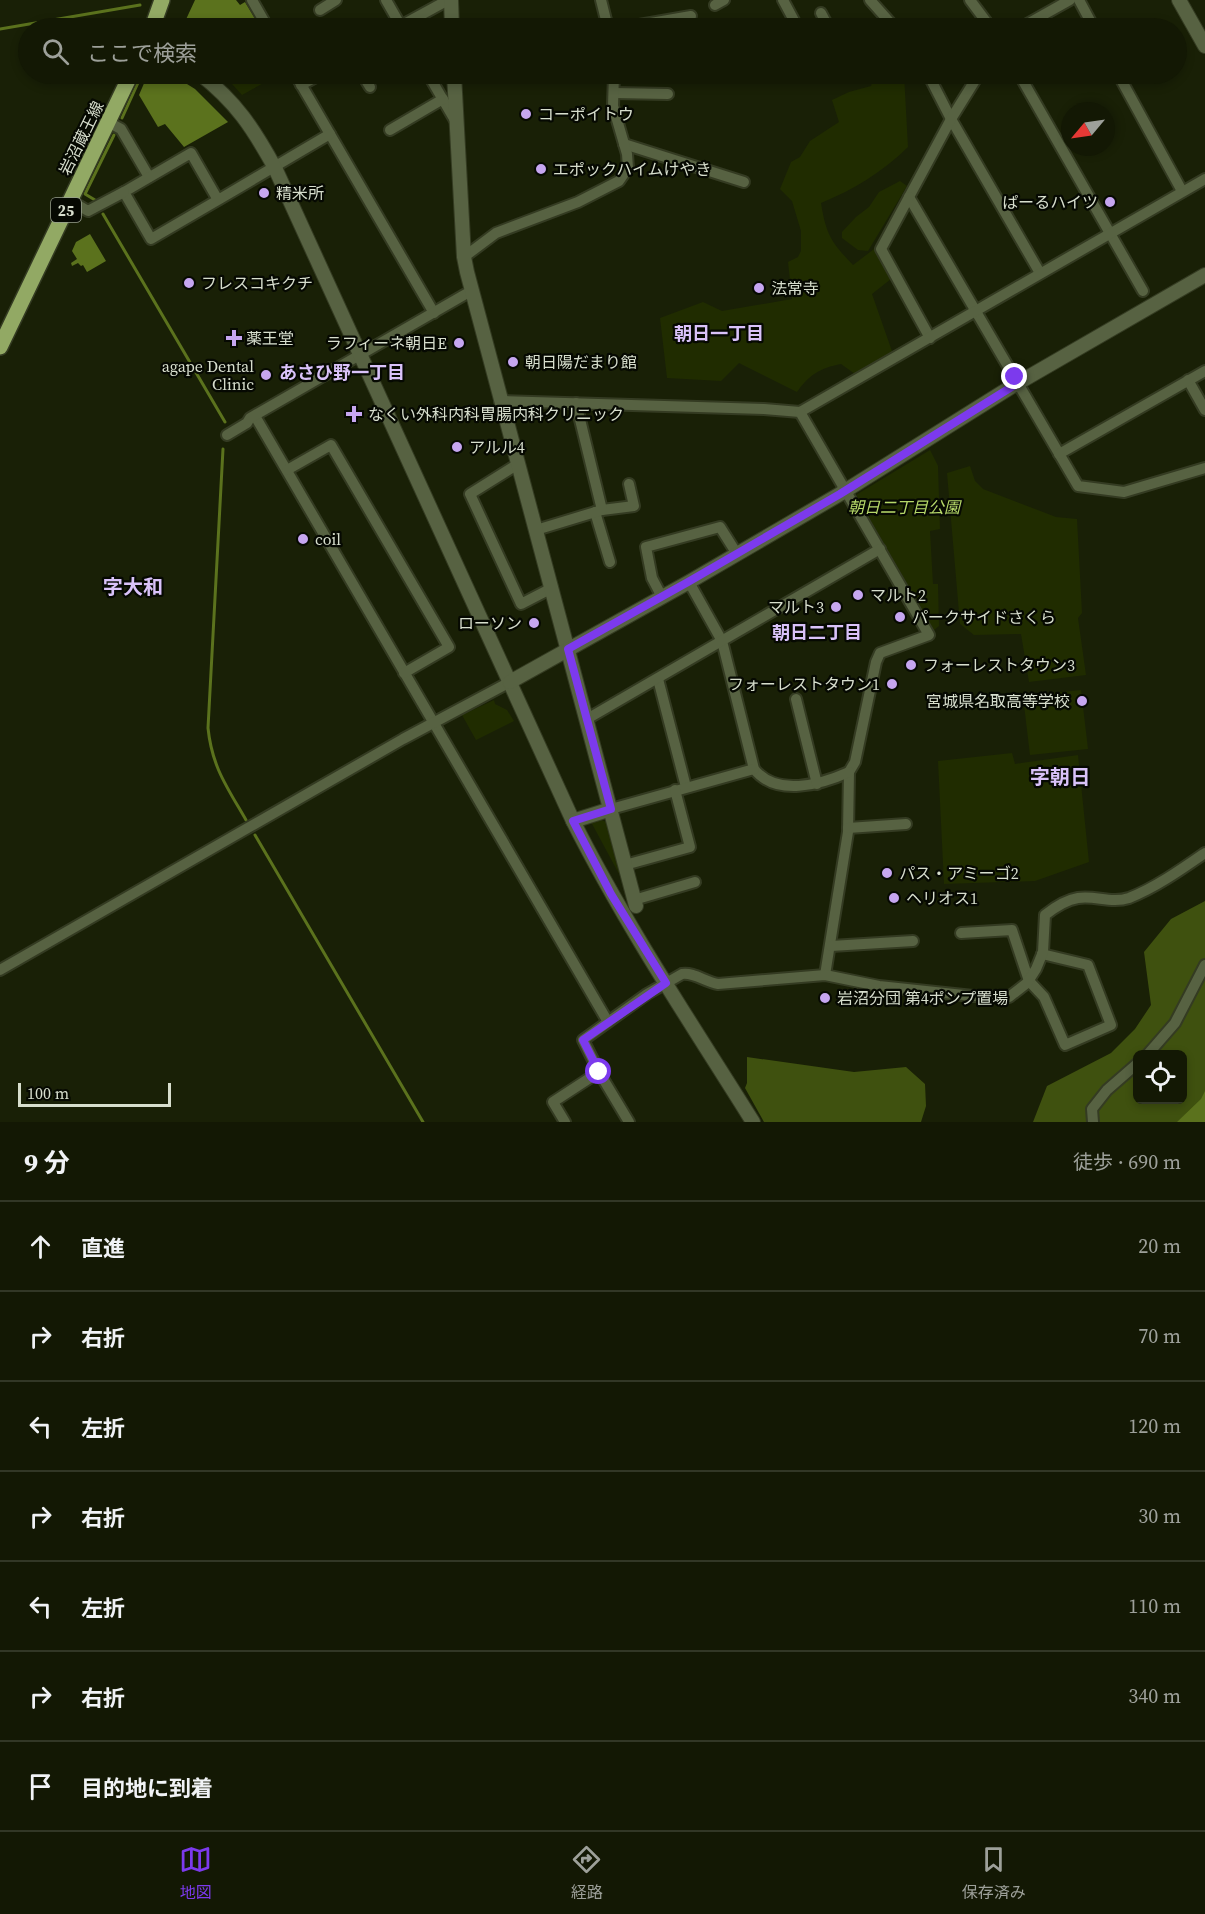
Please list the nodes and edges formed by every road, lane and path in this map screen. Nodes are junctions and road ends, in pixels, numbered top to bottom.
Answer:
1 (162, 0) edge
2 (252, 0) edge
3 (336, 0) edge
4 (386, 0) edge
5 (449, 0) edge
6 (602, 0) edge
7 (783, 0) edge
8 (870, 0) edge
9 (970, 0) edge
10 (1070, 0) edge
11 (1079, 0) edge
12 (1179, 0) edge
13 (320, 10) dead end
14 (821, 13) dead end
15 (691, 16) dead end
16 (156, 18) edge
17 (262, 18) edge
18 (395, 18) edge
19 (418, 18) edge
20 (451, 18) edge
21 (606, 18) edge
22 (680, 18) edge
23 (793, 18) edge
24 (824, 18) edge
25 (886, 18) edge
26 (984, 18) edge
27 (1038, 18) edge
28 (1089, 18) edge
29 (1205, 46) edge
30 (126, 84) edge
31 (213, 84) edge
32 (368, 84) edge
33 (434, 84) edge
34 (454, 84) edge
35 (614, 84) edge
36 (933, 84) edge
37 (973, 84) edge
38 (1025, 84) edge
39 (1123, 84) edge
40 (301, 85) edge
41 (370, 87) dead end
42 (614, 93) junction
43 (668, 94) dead end
44 (443, 99) junction
45 (951, 119) junction
46 (108, 122) junction
47 (456, 122) junction
48 (390, 130) dead end
49 (330, 134) junction
50 (624, 144) junction
51 (275, 168) junction
52 (149, 177) junction
53 (1205, 179) edge
54 (744, 183) dead end
55 (124, 192) junction
56 (1182, 192) junction
57 (909, 197) junction
58 (218, 200) junction
59 (71, 201) junction
60 (1111, 233) junction
61 (464, 257) junction
62 (1040, 273) junction
63 (1205, 275) edge
64 (471, 291) junction
65 (1143, 291) dead end
66 (976, 311) junction
67 (434, 312) junction
68 (930, 338) junction
69 (0, 347) edge
70 (360, 354) junction
71 (1205, 370) edge
72 (1188, 380) junction
73 (1018, 383) junction
74 (500, 401) junction
75 (576, 403) junction
76 (1205, 410) edge
77 (801, 412) junction
78 (255, 416) junction
79 (227, 435) dead end
80 (1059, 454) junction
81 (518, 464) junction
82 (1205, 468) edge
83 (286, 470) junction
84 (629, 484) dead end
85 (846, 489) junction
86 (598, 511) junction
87 (536, 530) junction
88 (880, 549) junction
89 (737, 554) junction
90 (610, 562) dead end
91 (688, 582) junction
92 (552, 588) junction
93 (662, 597) junction
94 (722, 641) junction
95 (568, 649) junction
96 (404, 673) junction
97 (658, 679) junction
98 (510, 682) junction
99 (796, 699) dead end
100 (587, 719) junction
101 (433, 724) junction
102 (754, 769) junction
103 (849, 772) junction
104 (817, 784) junction
105 (686, 787) junction
106 (675, 790) junction
107 (611, 809) junction
108 (573, 821) junction
109 (906, 824) dead end
110 (848, 828) junction
111 (1205, 853) edge
112 (625, 865) junction
113 (695, 882) dead end
114 (635, 903) joint
115 (962, 933) dead end
116 (913, 941) dead end
117 (831, 946) junction
118 (1042, 954) junction
119 (1205, 965) edge
120 (0, 970) edge
121 (825, 975) junction
122 (1029, 981) junction
123 (666, 983) junction
124 (608, 1022) junction
125 (1151, 1050) edge
126 (1133, 1067) edge
127 (599, 1072) junction
128 (565, 1122) edge
129 (628, 1122) edge
130 (753, 1122) edge
131 (1093, 1122) edge

1 - 16 main road
2 - 17 street
3 - 13 street
4 - 18 street
5 - 19 street
5 - 20 street
6 - 21 street
7 - 23 street
8 - 25 street
9 - 26 street
10 - 27 street
11 - 28 street
12 - 29 street
14 - 24 street
15 - 22 street
30 - 46 main road, 岩沼蔵王線 / 25
31 - 51 street
32 - 41 street
33 - 44 street
34 - 47 street
35 - 42 street
36 - 45 street
37 - 45 street
38 - 60 street
39 - 56 street
40 - 49 street
42 - 43 street
42 - 50 street
44 - 47 street
44 - 48 street
45 - 57 street
45 - 62 street
46 - 52 street
46 - 59 main road, 岩沼蔵王線 / 25
47 - 61 street
49 - 51 street
49 - 67 street
50 - 54 street
50 - 61 street
51 - 58 street
51 - 70 street
52 - 55 street
52 - 58 street
53 - 56 street
55 - 58 street
55 - 59 street
56 - 60 street
57 - 66 street
57 - 68 street
59 - 69 main road, 岩沼蔵王線 / 25
60 - 62 street
60 - 65 street
61 - 64 street
62 - 66 street
63 - 73 street
64 - 67 street
64 - 74 street
66 - 68 street
66 - 73 street
67 - 70 street
68 - 77 street
70 - 78 street
70 - 98 street
71 - 72 street
72 - 76 street
72 - 80 street
73 - 80 street
73 - 85 street
74 - 75 street
74 - 81 street
75 - 77 street
75 - 86 street
77 - 85 street
78 - 79 street
78 - 83 street
80 - 82 street
81 - 87 street
81 - 92 street
83 - 96 street
83 - 96 street
84 - 86 street
85 - 88 street
85 - 89 street
86 - 87 street
86 - 90 street
87 - 92 street
88 - 94 street
88 - 103 street
89 - 91 street
89 - 93 street
91 - 93 street
91 - 94 street
92 - 95 street
93 - 95 street
94 - 97 street
94 - 102 street
95 - 98 street
95 - 100 street
96 - 101 street
97 - 100 street
97 - 105 street
98 - 101 street
98 - 108 street
99 - 104 street
100 - 107 street
101 - 120 street
101 - 124 street
102 - 104 street
102 - 105 street
103 - 104 street
103 - 110 street
105 - 106 street
106 - 107 street
106 - 112 street
107 - 108 street
107 - 112 street
108 - 123 street
109 - 110 street
110 - 117 street
111 - 118 street
112 - 114 street
113 - 114 street
115 - 122 street
116 - 117 street
117 - 121 street
118 - 122 street
118 - 122 street
119 - 125 street
121 - 122 street
121 - 123 street
123 - 124 street
123 - 130 street
124 - 127 street
126 - 131 street
127 - 128 street
127 - 129 street

